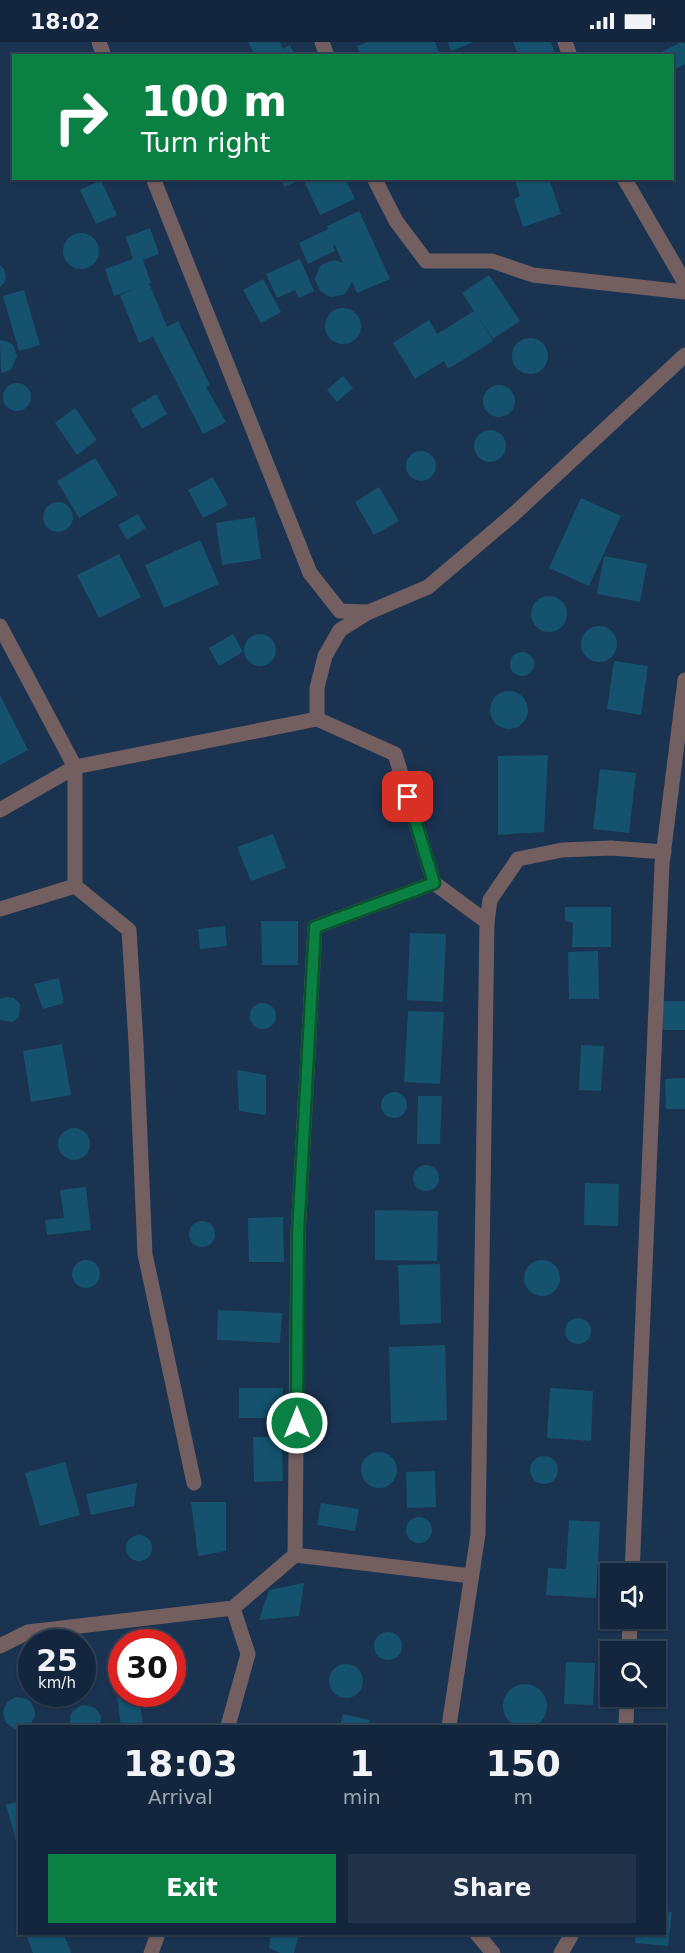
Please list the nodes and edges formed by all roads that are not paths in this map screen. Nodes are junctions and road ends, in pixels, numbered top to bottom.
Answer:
1 (154, 180) edge
2 (375, 180) edge
3 (625, 180) edge
4 (685, 282) edge
5 (685, 292) edge
6 (685, 355) edge
7 (369, 612) junction
8 (0, 626) edge
9 (685, 680) edge
10 (317, 718) junction
11 (75, 767) junction
12 (0, 810) edge
13 (664, 852) junction
14 (434, 883) junction
15 (75, 886) junction
16 (0, 909) edge
17 (487, 922) junction
18 (194, 1483) dead end
19 (296, 1555) junction
20 (632, 1563) edge
21 (471, 1576) junction
22 (233, 1608) junction
23 (0, 1646) edge
24 (627, 1707) edge
25 (228, 1725) edge
26 (449, 1725) edge
27 (626, 1725) edge
28 (158, 1935) edge
29 (478, 1935) edge
30 (571, 1935) edge
31 (150, 1953) edge
32 (493, 1953) edge
33 (561, 1953) edge

1 - 7 street
2 - 5 street
3 - 4 street
6 - 7 street
7 - 10 street
8 - 11 street
9 - 13 street
10 - 11 street
10 - 14 street
11 - 12 street
11 - 15 street
13 - 17 street
13 - 20 street
14 - 17 street
14 - 19 street
15 - 16 street
15 - 18 street
17 - 21 street
19 - 21 street
19 - 22 street
21 - 26 street
22 - 23 street
22 - 25 street
24 - 27 street
28 - 31 street
29 - 32 street
30 - 33 street

